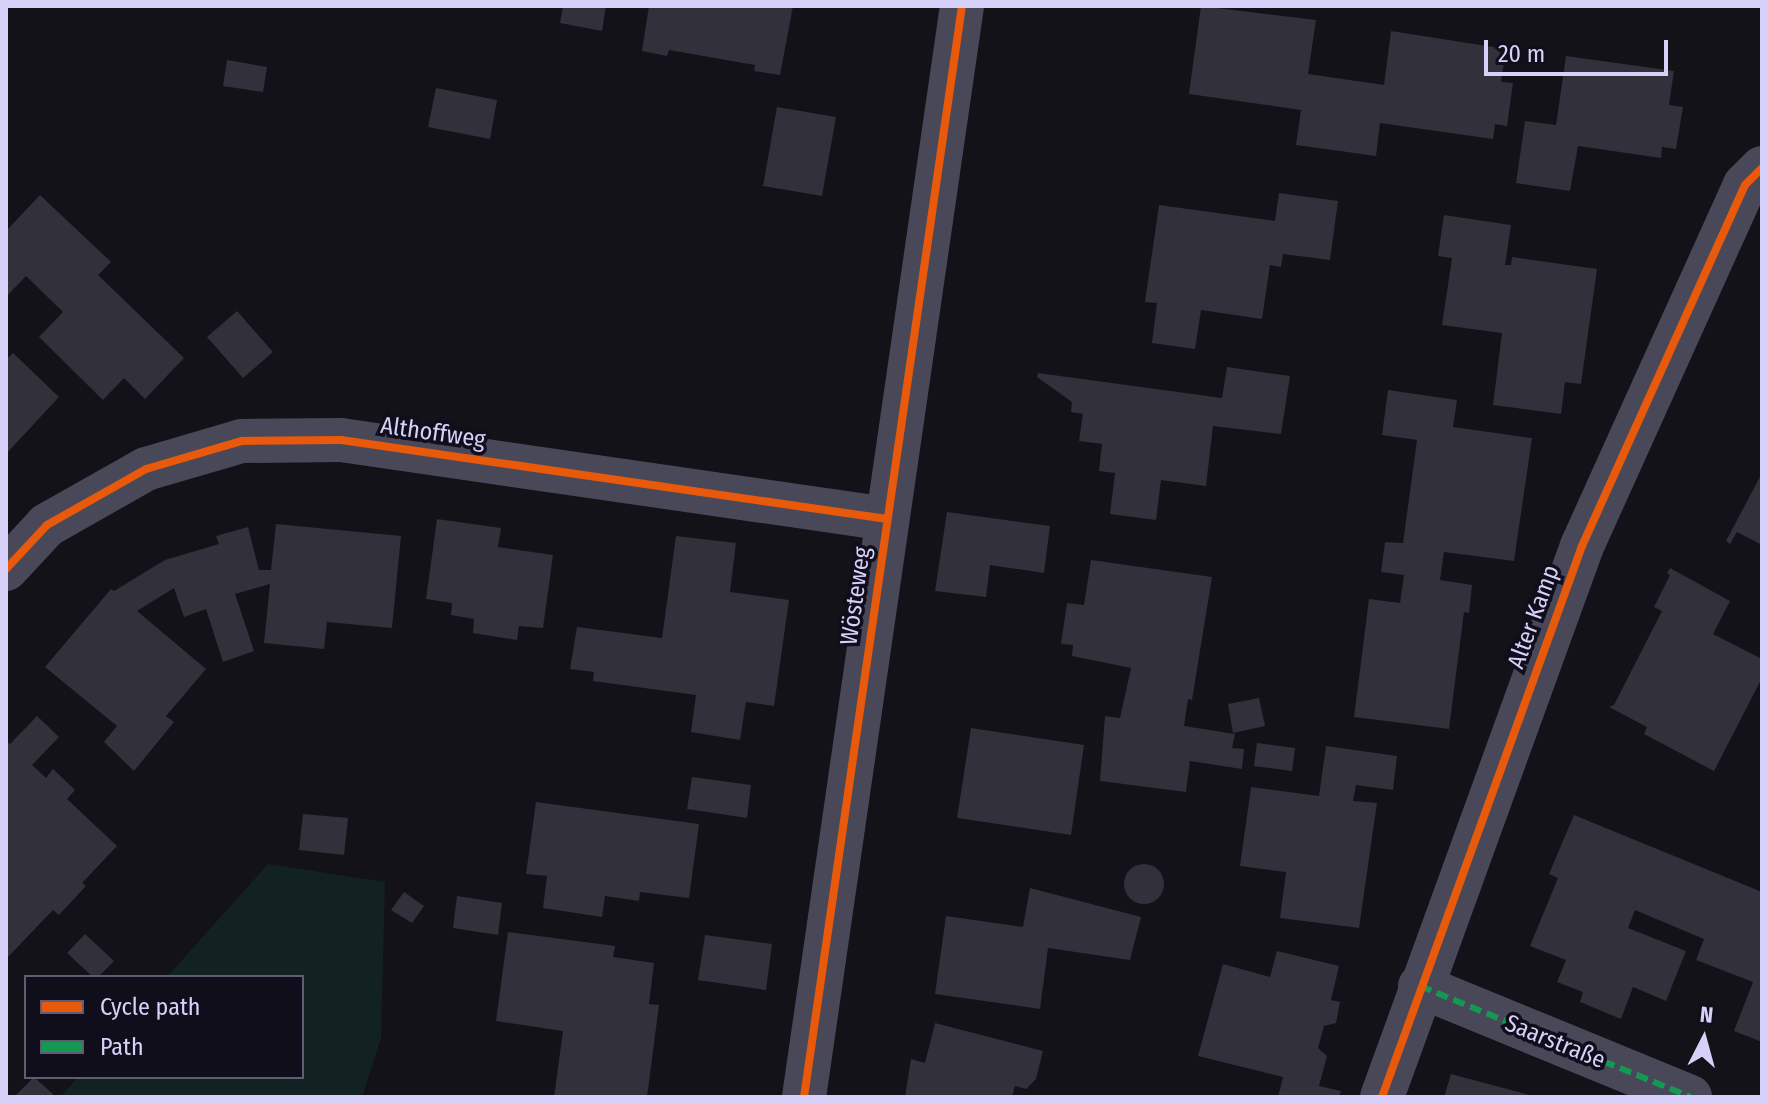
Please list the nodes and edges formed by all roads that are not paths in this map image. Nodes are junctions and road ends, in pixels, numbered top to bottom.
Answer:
1 (962, 6) edge
2 (1762, 168) edge
3 (887, 519) junction
4 (6, 569) edge
5 (1420, 986) junction
6 (804, 1097) edge
7 (1382, 1097) edge
8 (1690, 1097) edge

1 - 3 street, Wösteweg
2 - 5 street, Alter Kamp
3 - 4 street, Althoffweg
3 - 6 street, Wösteweg
5 - 7 street, Alter Kamp
5 - 8 street, Saarstraße

